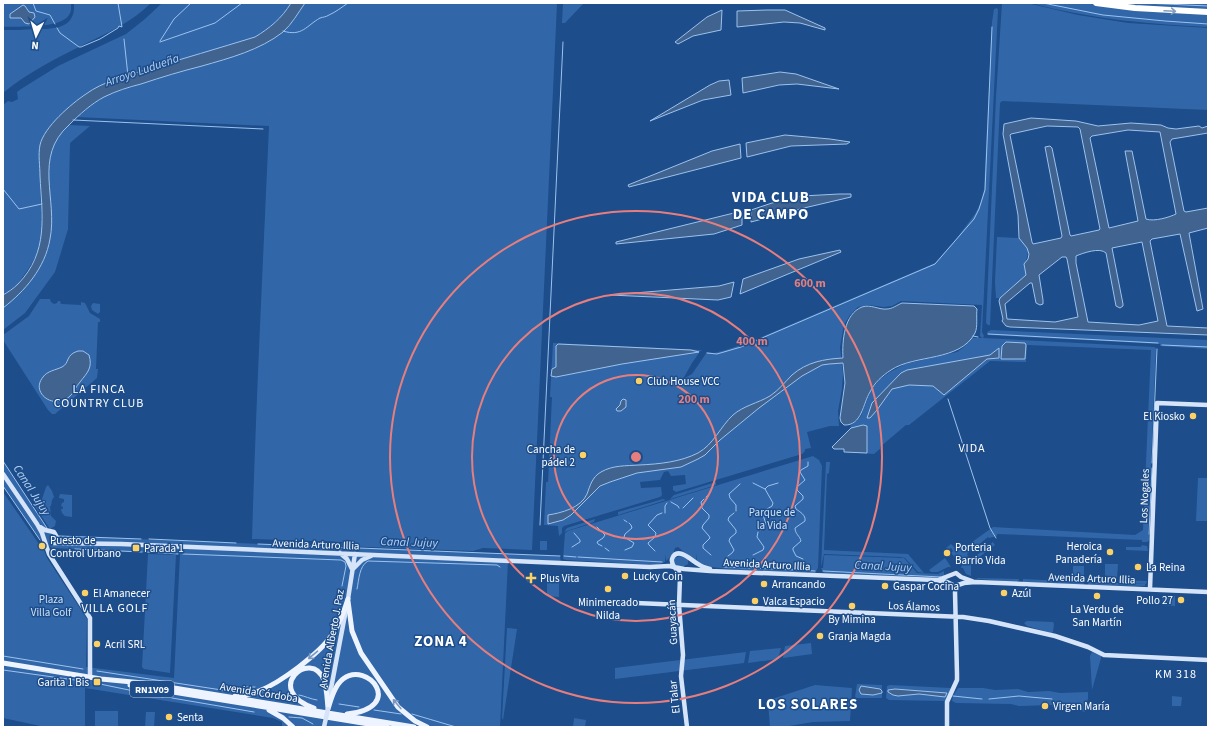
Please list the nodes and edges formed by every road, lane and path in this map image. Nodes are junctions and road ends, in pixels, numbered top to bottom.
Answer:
1 (1096, 3) edge
2 (1208, 12) edge
3 (1208, 405) edge
4 (3, 474) edge
5 (37, 524) junction
6 (48, 531) junction
7 (56, 537) junction
8 (44, 539) junction
9 (68, 542) junction
10 (53, 543) junction
11 (48, 553) junction
12 (340, 554) junction
13 (355, 554) junction
14 (373, 555) junction
15 (672, 558) junction
16 (689, 558) junction
17 (659, 566) junction
18 (675, 568) junction
19 (684, 569) junction
20 (352, 570) junction
21 (717, 571) junction
22 (949, 576) junction
23 (680, 577) junction
24 (961, 577) junction
25 (936, 580) junction
26 (975, 582) junction
27 (950, 584) junction
28 (958, 585) junction
29 (1150, 589) junction
30 (954, 592) junction
31 (1208, 592) edge
32 (348, 599) junction
33 (613, 602) dead end
34 (679, 605) junction
35 (955, 617) junction
36 (1208, 660) edge
37 (3, 663) edge
38 (682, 665) joint
39 (90, 677) junction
40 (102, 679) junction
41 (225, 697) junction
42 (255, 706) junction
43 (326, 710) junction
44 (338, 714) junction
45 (294, 727) edge
46 (324, 727) edge
47 (387, 727) edge
48 (414, 727) edge
49 (427, 727) edge
50 (686, 727) edge
51 (948, 727) edge

1 -> 2 highway
3 - 29 main road, Los Nogales
4 - 5 main road
5 - 6 main road
5 - 8 main road
6 - 7 main road
6 - 8 main road
7 - 9 main road, Avenida Arturo Illia
7 - 10 main road
8 - 10 main road
8 - 11 main road
9 - 10 main road, Avenida Arturo Illia
9 - 12 main road, Avenida Arturo Illia
10 - 11 main road
11 - 39 main road
12 - 13 main road, Avenida Arturo Illia
12 - 20 main road
13 - 14 main road, Avenida Arturo Illia
13 - 20 main road, Avenida Alberto J. Paz
14 - 17 main road, Avenida Arturo Illia
14 - 20 main road
15 - 16 main road
15 - 17 main road
15 - 18 main road
16 - 19 main road
16 - 21 main road, Avenida Arturo Illia
17 - 18 main road, Avenida Arturo Illia
18 - 19 main road
18 - 23 main road
19 - 21 main road, Avenida Arturo Illia
19 - 23 main road, Guayacán
20 - 32 main road, Avenida Alberto J. Paz
21 - 25 main road, Avenida Arturo Illia
22 - 24 main road
22 - 25 main road, Avenida Arturo Illia
22 - 27 main road
23 - 34 main road, Guayacán
24 - 26 main road, Avenida Arturo Illia
24 - 28 main road
25 - 27 main road, Avenida Arturo Illia
26 - 28 main road, Avenida Arturo Illia
26 - 29 main road, Avenida Arturo Illia
27 - 28 main road
27 - 30 main road
28 - 30 main road
29 - 31 main road, Avenida Arturo Illia
30 - 35 main road
32 -> 41 main road
32 - 43 main road, Avenida Alberto J. Paz
49 -> 32 main road
33 - 34 main road, Los Álamos
34 - 35 main road, Los Álamos
34 - 38 main road, Guayacán
35 - 36 main road, Los Álamos
35 - 51 main road
37 - 39 main road, Avenida Córdoba / RN1V09
38 - 50 main road, El Talar
39 - 40 main road, Avenida Córdoba / RN1V09
40 - 41 main road, Avenida Córdoba / RN1V09
40 - 42 main road, Avenida Córdoba / RN1V09
41 - 43 main road, Avenida Córdoba / RN1V09
42 - 45 main road
42 - 47 main road, Avenida Córdoba / RN1V09
43 - 43 main road
43 - 44 main road, Avenida Córdoba / RN1V09
43 - 44 main road
43 - 46 main road, Avenida Alberto J. Paz, bridge
44 - 48 main road, Avenida Córdoba / RN1V09

